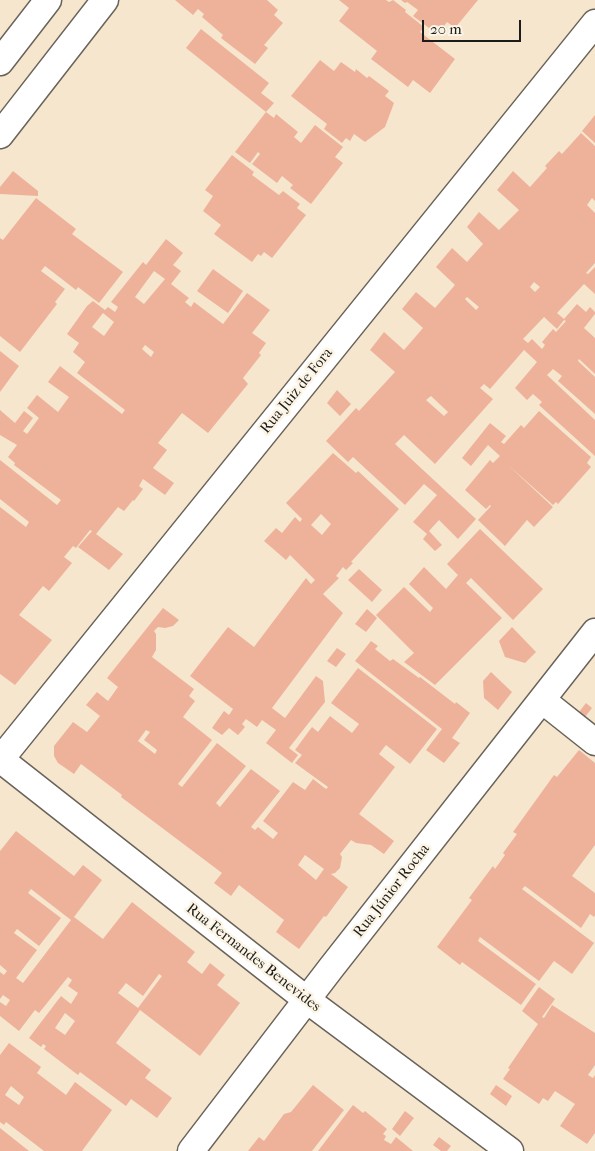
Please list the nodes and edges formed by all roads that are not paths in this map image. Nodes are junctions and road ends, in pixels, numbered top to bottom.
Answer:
1 (48, 0) edge
2 (105, 0) edge
3 (595, 23) edge
4 (0, 62) edge
5 (0, 135) edge
6 (595, 632) edge
7 (542, 700) junction
8 (595, 742) edge
9 (0, 760) edge
10 (307, 1000) junction
11 (191, 1151) edge
12 (510, 1151) edge

1 - 4 street
2 - 5 street
3 - 9 street, Rua Juiz de Fora
6 - 7 street, Rua Júnior Rocha
7 - 8 street
7 - 10 street, Rua Júnior Rocha
9 - 10 street, Rua Fernandes Benevides
10 - 11 street, Rua Júnior Rocha
10 - 12 street, Rua Fernandes Benevides

